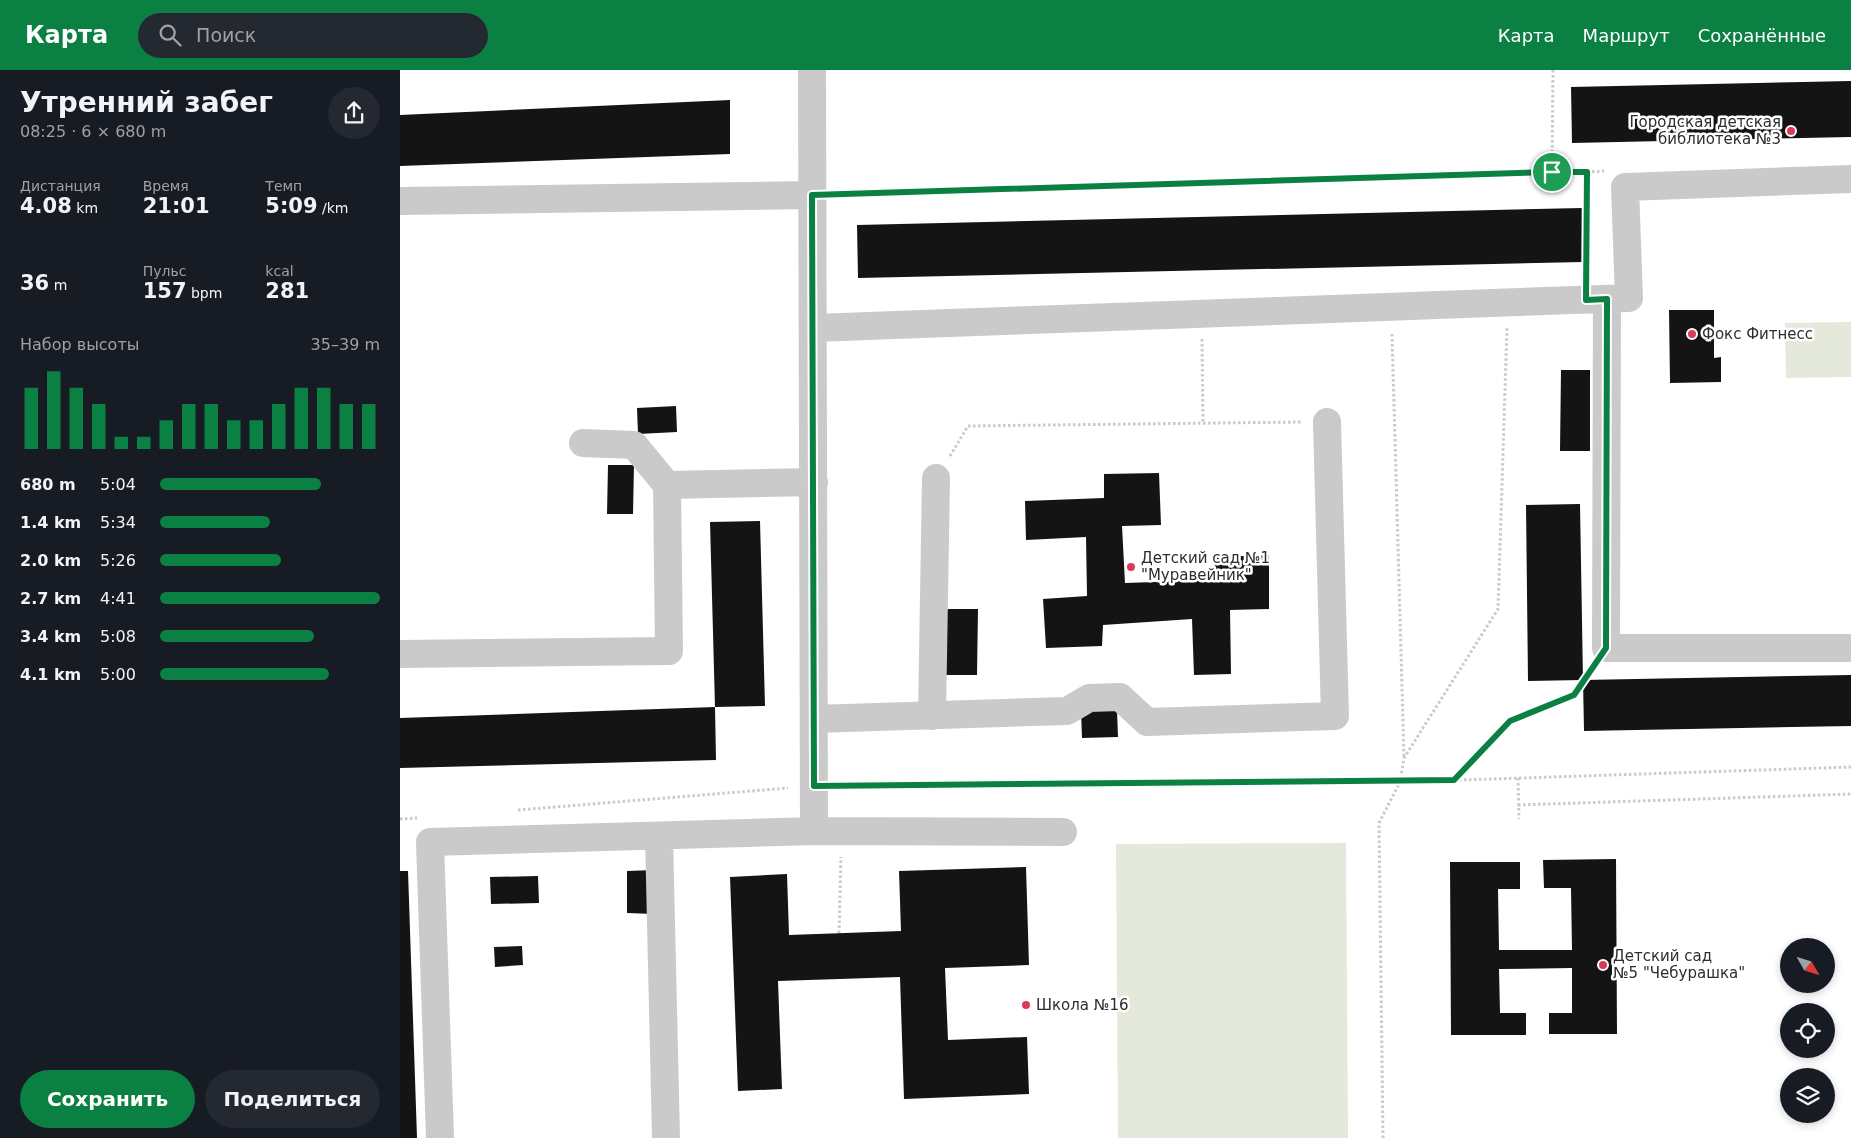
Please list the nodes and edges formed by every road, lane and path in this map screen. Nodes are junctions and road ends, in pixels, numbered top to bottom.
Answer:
1 (812, 70) edge
2 (1553, 70) edge
3 (1552, 172) junction
4 (1851, 179) edge
5 (812, 195) junction
6 (400, 201) edge
7 (1597, 299) junction
8 (1508, 302) junction
9 (1391, 307) junction
10 (1202, 314) junction
11 (814, 328) junction
12 (1327, 422) joint
13 (1203, 424) junction
14 (583, 443) dead end
15 (936, 478) joint
16 (814, 482) junction
17 (667, 484) junction
18 (1606, 648) junction
19 (1851, 648) edge
20 (400, 654) edge
21 (932, 716) junction
22 (814, 719) junction
23 (1404, 758) junction
24 (1851, 767) edge
25 (1518, 778) junction
26 (1454, 780) junction
27 (1400, 782) junction
28 (814, 786) junction
29 (1851, 794) edge
30 (1518, 805) junction
31 (508, 811) dead end
32 (420, 818) dead end
33 (1519, 819) dead end
34 (400, 820) edge
35 (814, 831) junction
36 (841, 831) junction
37 (1062, 832) dead end
38 (659, 836) junction
39 (838, 933) dead end
40 (440, 1138) edge
41 (666, 1138) edge
42 (1383, 1138) edge

1 - 5 lane
2 - 3 path
3 - 5 path
3 - 7 path
4 - 7 lane
5 - 6 lane
5 - 11 lane
7 - 8 lane
7 - 18 lane
8 - 9 lane
8 - 23 path
9 - 10 lane
9 - 23 path
10 - 11 lane
10 - 13 path
11 - 16 lane
12 - 13 path
12 - 21 lane
13 - 15 path
14 - 17 lane
15 - 21 lane
16 - 17 lane
16 - 22 lane
17 - 20 lane
18 - 19 lane
18 - 26 path
21 - 22 lane
22 - 28 lane
23 - 27 path
24 - 25 path
25 - 26 path
25 - 30 path
26 - 27 path
27 - 28 path
27 - 42 path
28 - 31 path
28 - 35 lane
29 - 30 path
30 - 33 path
32 - 34 path
35 - 36 lane
35 - 38 lane
36 - 37 lane
36 - 39 path
38 - 40 lane
38 - 41 lane

